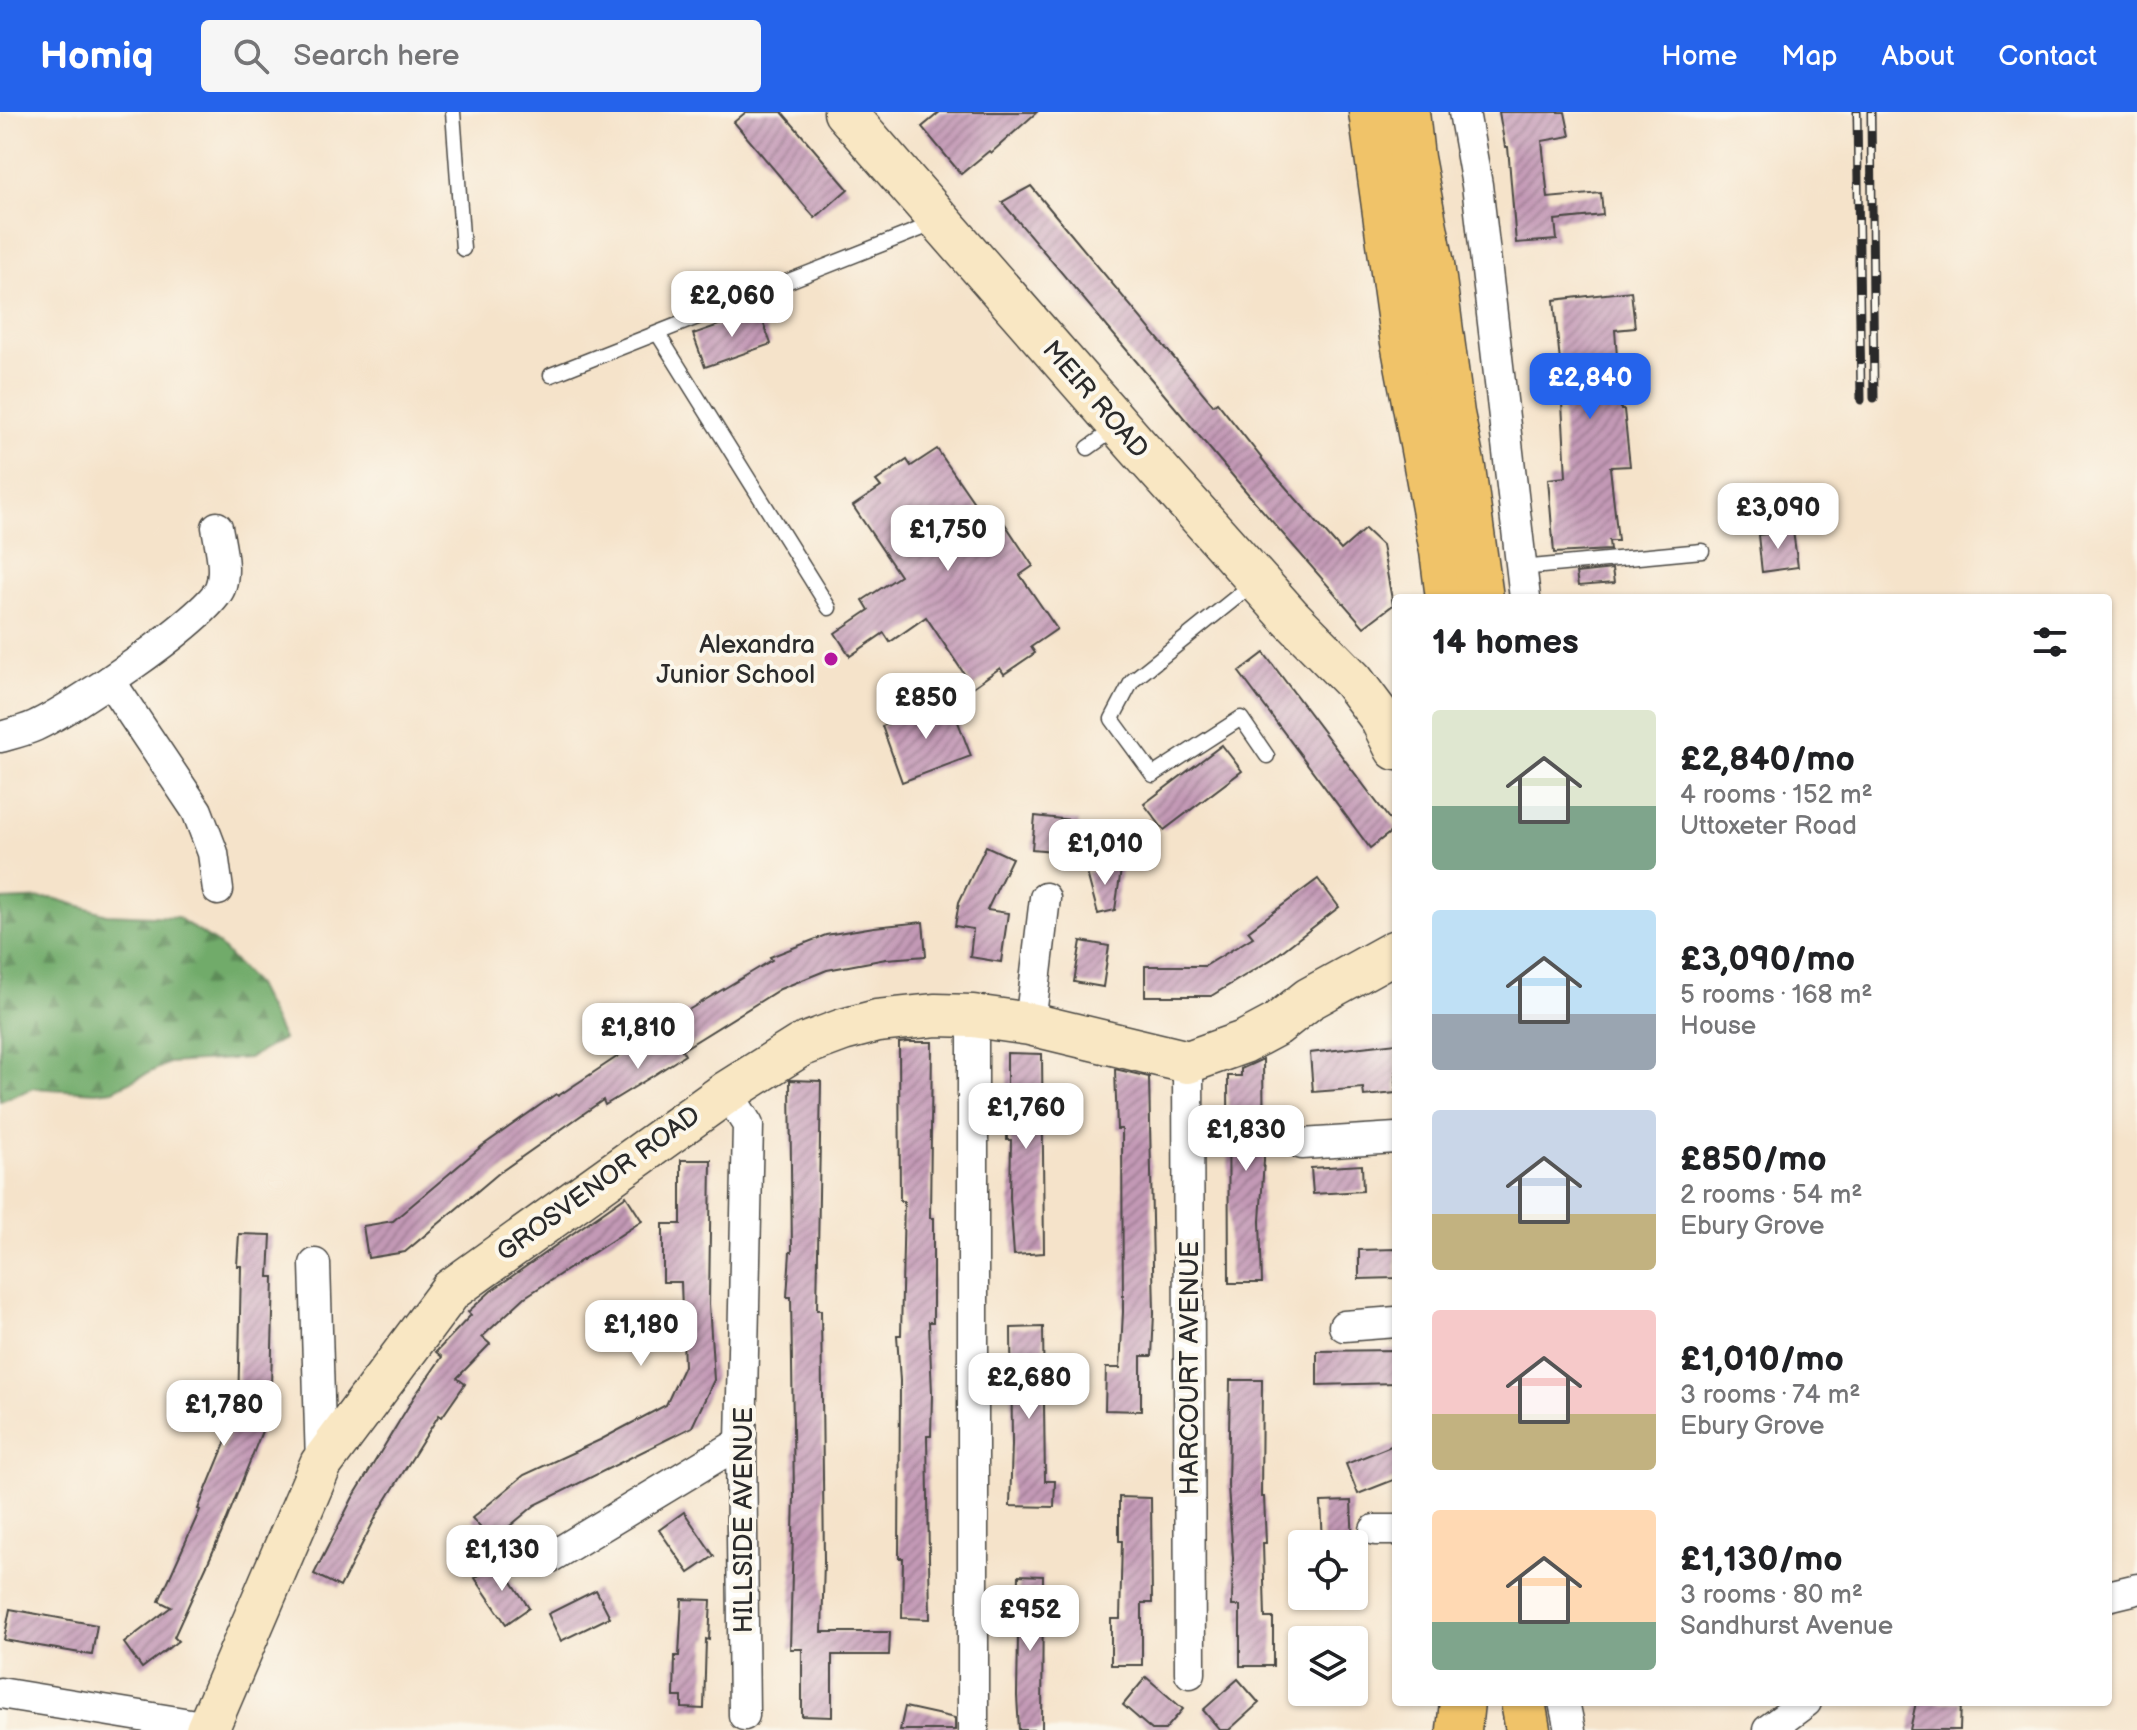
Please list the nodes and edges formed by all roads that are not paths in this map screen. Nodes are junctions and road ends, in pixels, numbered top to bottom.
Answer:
1 (453, 112) edge
2 (845, 112) edge
3 (1371, 112) edge
4 (1407, 112) edge
5 (1464, 112) edge
6 (941, 221) junction
7 (463, 249) dead end
8 (658, 334) junction
9 (551, 375) dead end
10 (217, 527) dead end
11 (1702, 551) dead end
12 (1257, 580) junction
13 (1523, 583) edge
14 (1447, 594) edge
15 (1480, 594) edge
16 (829, 608) dead end
17 (110, 681) junction
18 (0, 737) edge
19 (1392, 741) edge
20 (1267, 756) dead end
21 (218, 890) dead end
22 (1045, 898) dead end
23 (1392, 953) edge
24 (973, 1016) junction
25 (1030, 1024) junction
26 (1188, 1062) junction
27 (727, 1092) junction
28 (1392, 1138) edge
29 (1302, 1144) dead end
30 (315, 1264) dead end
31 (1392, 1322) edge
32 (1344, 1326) dead end
33 (741, 1442) junction
34 (321, 1464) junction
35 (551, 1557) dead end
36 (2137, 1589) edge
37 (2112, 1595) edge
38 (1190, 1673) dead end
39 (0, 1693) edge
40 (1462, 1706) edge
41 (1468, 1706) edge
42 (1505, 1706) edge
43 (1524, 1706) edge
44 (1565, 1706) edge
45 (1801, 1706) edge
46 (744, 1715) dead end
47 (207, 1728) edge
48 (973, 1730) edge
49 (1459, 1730) edge
50 (1470, 1730) edge
51 (1507, 1730) edge
52 (1528, 1730) edge
53 (1570, 1730) edge
54 (1768, 1730) edge

1 - 7 lane
2 - 6 street, MEIR ROAD
3 - 14 highway
4 - 15 highway
5 - 13 street
6 - 8 lane
6 - 12 street, MEIR ROAD
8 - 9 lane
8 - 16 lane
10 - 17 street
11 - 13 lane
12 - 19 street, MEIR ROAD
12 - 20 lane
17 - 18 street
17 - 21 street
22 - 25 street
23 - 26 street
24 - 25 street, GROSVENOR ROAD
24 - 27 street, GROSVENOR ROAD
24 - 48 street
25 - 26 street, GROSVENOR ROAD
26 - 38 street, HARCOURT AVENUE
27 - 33 street, HILLSIDE AVENUE
27 - 34 street, GROSVENOR ROAD
28 - 29 street
30 - 34 street
31 - 32 street
33 - 35 street
33 - 46 street, HILLSIDE AVENUE
34 - 47 street, GROSVENOR ROAD
36 - 37 street
39 - 47 street
40 - 49 highway
41 - 50 highway
42 - 51 highway
43 - 52 highway
44 - 53 street
45 - 54 street

